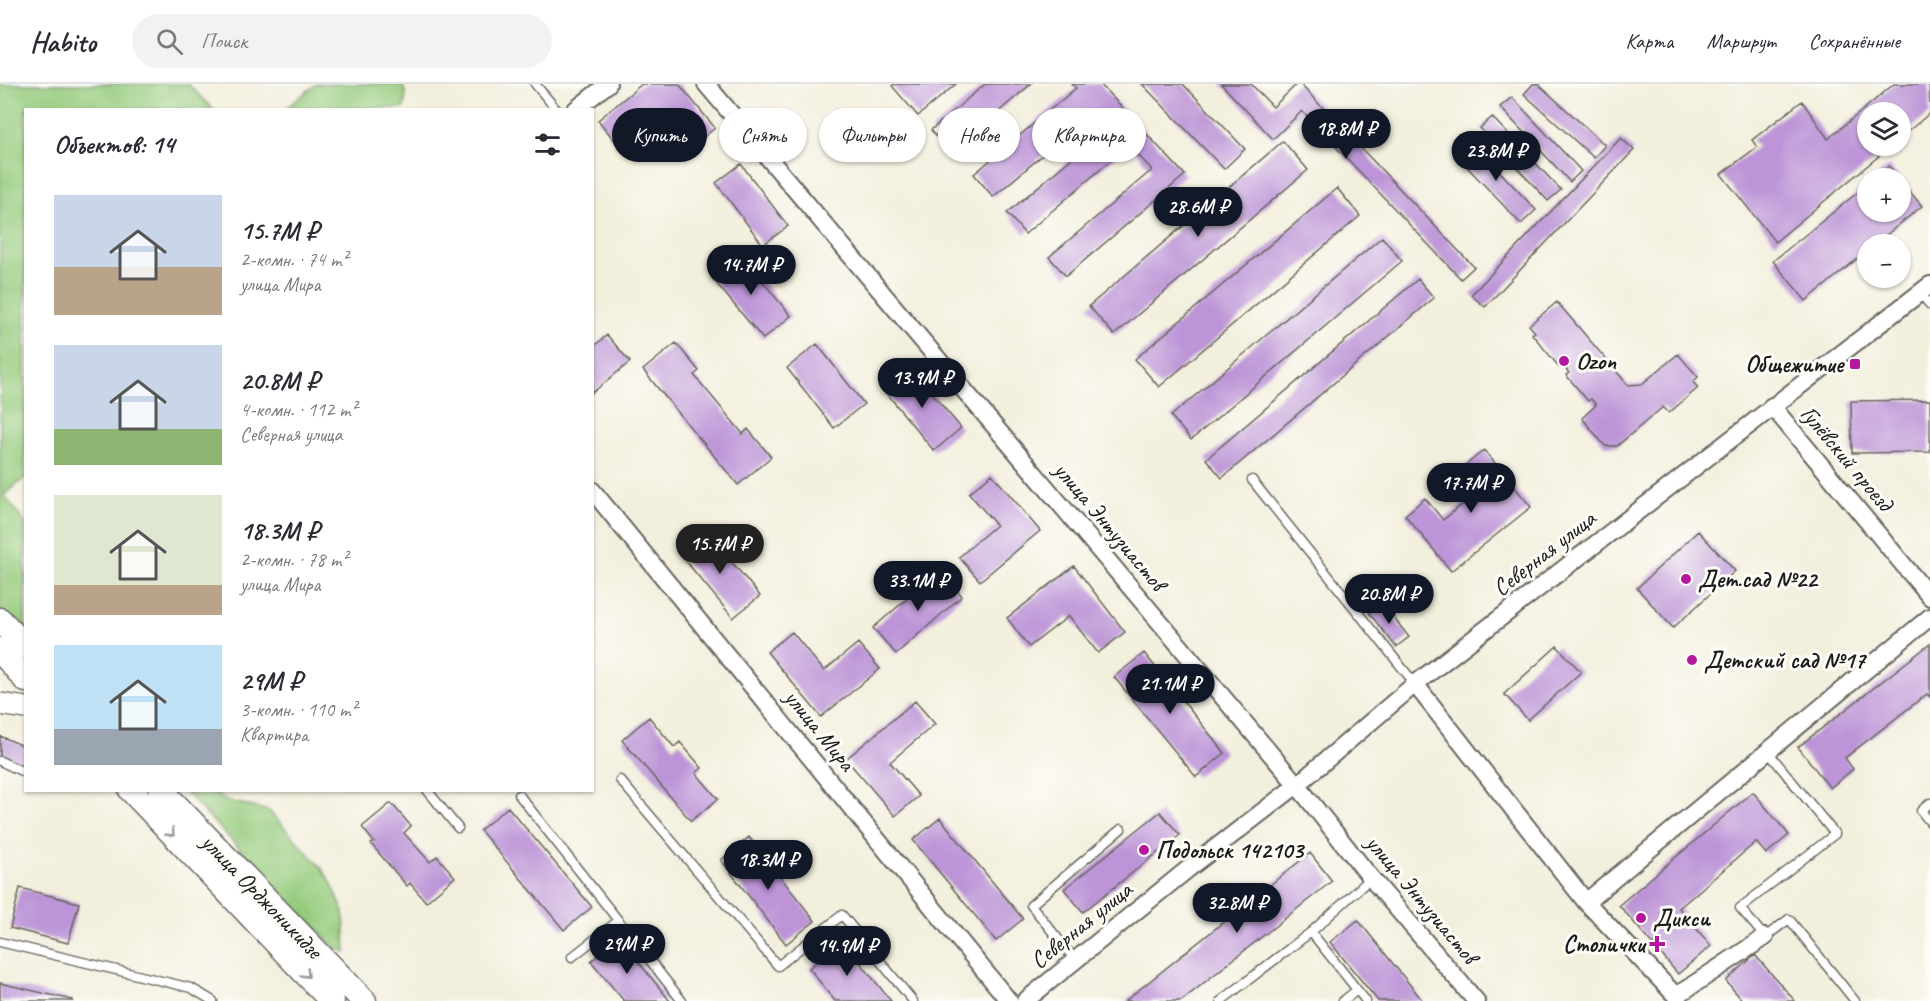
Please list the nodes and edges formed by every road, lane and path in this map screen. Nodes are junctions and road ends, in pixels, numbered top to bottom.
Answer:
1 (535, 84) edge
2 (608, 84) edge
3 (706, 84) edge
4 (555, 108) edge
5 (578, 108) edge
6 (1927, 294) edge
7 (1773, 406) junction
8 (1252, 480) dead end
9 (594, 492) edge
10 (1930, 597) edge
11 (1930, 617) edge
12 (0, 620) edge
13 (24, 646) edge
14 (0, 650) edge
15 (0, 667) edge
16 (24, 678) edge
17 (1414, 684) junction
18 (0, 704) edge
19 (24, 708) edge
20 (1769, 753) junction
21 (0, 761) edge
22 (24, 772) edge
23 (620, 780) dead end
24 (1297, 785) junction
25 (429, 792) edge
26 (145, 793) edge
27 (519, 795) dead end
28 (1930, 803) edge
29 (1930, 822) edge
30 (458, 828) dead end
31 (1121, 829) dead end
32 (1371, 878) junction
33 (1586, 902) junction
34 (618, 921) junction
35 (1311, 932) junction
36 (1765, 937) junction
37 (0, 942) edge
38 (572, 957) dead end
39 (1075, 960) junction
40 (1357, 990) junction
41 (213, 1001) edge
42 (332, 1001) edge
43 (363, 1001) edge
44 (682, 1001) edge
45 (913, 1001) edge
46 (1009, 1001) edge
47 (1025, 1001) edge
48 (1221, 1001) edge
49 (1343, 1001) edge
50 (1366, 1001) edge
51 (1476, 1001) edge
52 (1855, 1001) edge

1 - 4 lane
2 - 5 street
3 - 24 street, улица Энтузиастов
6 - 7 street, Северная улица
7 - 10 street, Гулёвский проезд
7 - 17 street, Северная улица
8 - 17 lane
9 - 46 street, улица Мира
11 - 20 street
12 - 13 main road
14 - 15 street
14 - 16 main road
17 - 24 street, Северная улица
17 - 33 street
18 - 19 street
20 - 33 street
20 - 36 lane
21 - 22 lane
23 - 45 lane
24 - 32 street, улица Энтузиастов
24 - 39 street, Северная улица
25 - 30 lane
26 -> 42 main road, улица Орджоникидзе
26 - 43 main road, улица Орджоникидзе
27 - 34 lane
28 - 29 lane
31 - 39 lane
32 - 35 lane
32 - 51 street, улица Энтузиастов
33 - 36 street
34 - 38 lane
34 - 44 lane
35 - 40 lane
35 - 48 lane
36 - 52 lane
37 - 41 lane
39 - 47 street, Северная улица
40 - 49 lane
40 - 50 lane

